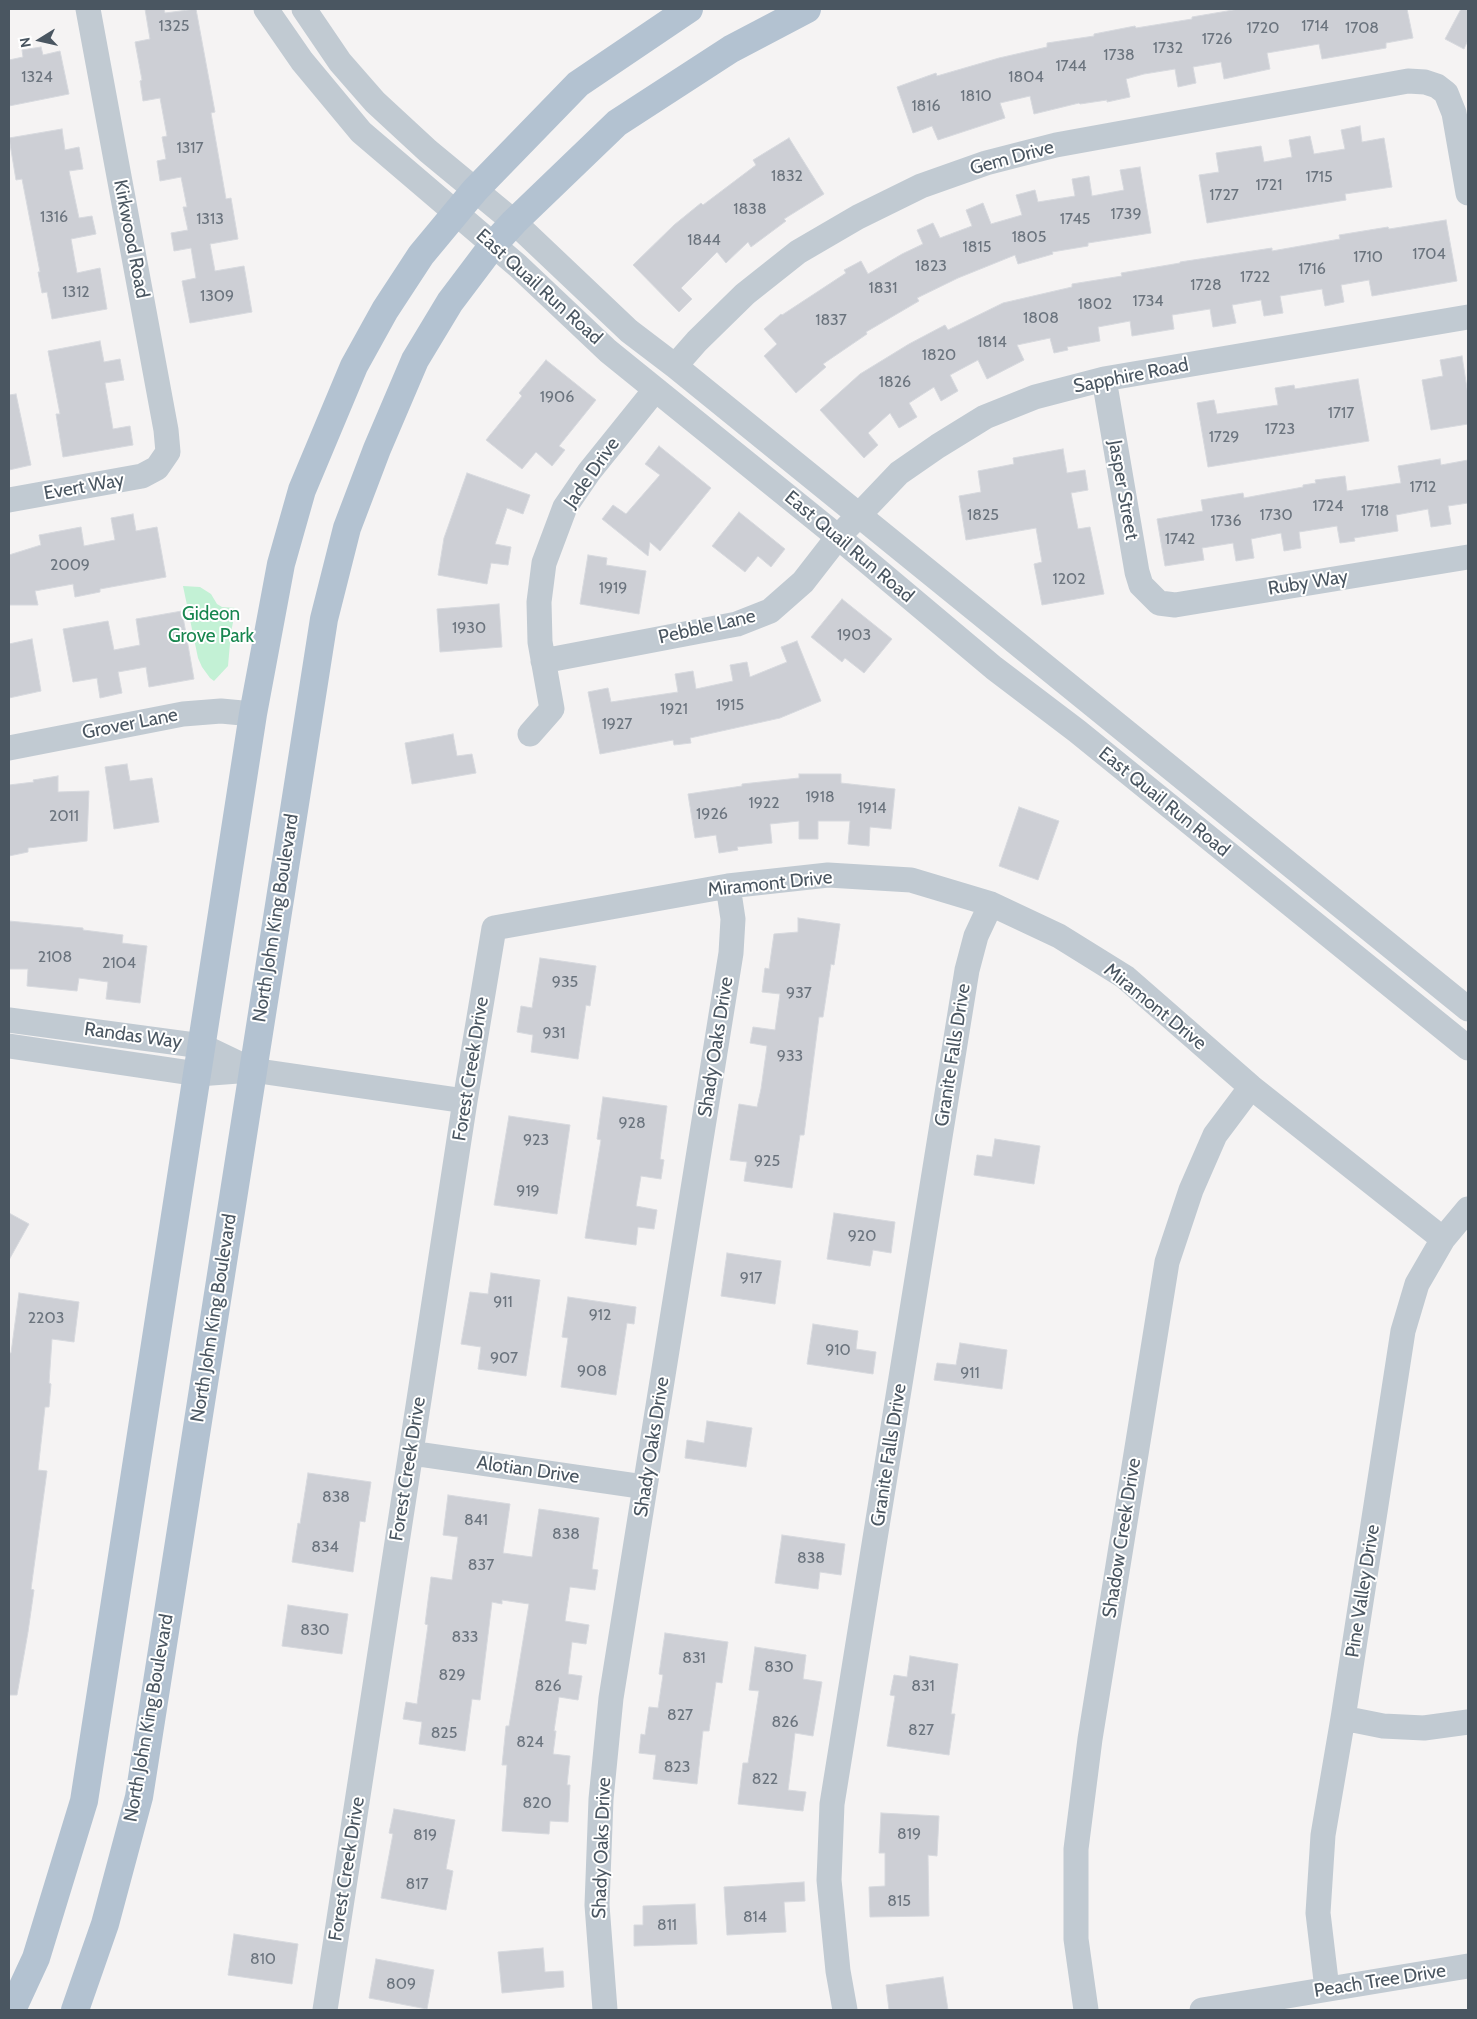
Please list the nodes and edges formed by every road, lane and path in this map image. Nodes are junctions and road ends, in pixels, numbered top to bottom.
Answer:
1 (88, 9) edge
2 (266, 9) edge
3 (304, 9) edge
4 (689, 9) edge
5 (807, 9) edge
6 (475, 190) junction
7 (1468, 193) edge
8 (456, 214) junction
9 (514, 222) junction
10 (493, 245) junction
11 (1468, 317) edge
12 (675, 366) junction
13 (1104, 379) junction
14 (655, 390) junction
15 (157, 468) joint
16 (9, 500) edge
17 (858, 514) junction
18 (838, 537) junction
19 (1468, 558) edge
20 (1150, 596) joint
21 (543, 660) junction
22 (253, 714) junction
23 (530, 734) dead end
24 (9, 748) edge
25 (728, 886) junction
26 (991, 904) junction
27 (494, 928) joint
28 (1468, 1009) edge
29 (9, 1020) edge
30 (9, 1046) edge
31 (202, 1046) junction
32 (1468, 1048) edge
33 (252, 1070) junction
34 (198, 1074) junction
35 (1251, 1086) junction
36 (465, 1101) junction
37 (1468, 1209) edge
38 (1443, 1240) junction
39 (411, 1453) junction
40 (645, 1487) junction
41 (1343, 1718) junction
42 (1468, 1722) edge
43 (1468, 1966) edge
44 (1327, 1989) junction
45 (12, 2010) edge
46 (75, 2010) edge
47 (325, 2010) edge
48 (605, 2010) edge
49 (845, 2010) edge
50 (1086, 2010) edge
51 (1202, 2010) edge

1 - 15 street, Kirkwood Road
2 - 8 street, East Quail Run Road
3 - 6 street, East Quail Run Road
4 - 6 main road
5 - 9 main road, North John King Boulevard
6 - 8 main road
6 - 9 street, East Quail Run Road
7 - 12 street, Gem Drive
8 - 10 street, East Quail Run Road
8 - 22 main road
9 - 10 main road, North John King Boulevard
9 - 12 street, East Quail Run Road
10 - 14 street, East Quail Run Road
10 - 33 main road, North John King Boulevard
11 - 13 street, Sapphire Road
12 - 17 street, East Quail Run Road
13 - 17 street, Sapphire Road
13 - 20 street, Jasper Street
14 - 18 street, East Quail Run Road
14 - 21 street, Jade Drive
15 - 16 street, Evert Way
17 - 18 street, Sapphire Road
17 - 28 street, East Quail Run Road
18 - 21 street, Pebble Lane
18 - 32 street, East Quail Run Road
19 - 20 street, Ruby Way
21 - 23 street, Jade Drive
22 - 24 street, Grover Lane
22 - 31 main road
25 - 26 street, Miramont Drive
25 - 27 street, Miramont Drive
25 - 40 street, Shady Oaks Drive
26 - 35 street, Miramont Drive
26 - 49 street, Granite Falls Drive
27 - 36 street, Forest Creek Drive
29 - 31 street, Randas Way
30 - 34 street, Randas Way
31 - 33 street, Randas Way
31 - 34 main road
33 - 34 street, Randas Way
33 - 36 street, Randas Way
33 - 46 main road, North John King Boulevard
34 - 45 main road
35 - 38 street, Miramont Drive
35 - 50 street, Shadow Creek Drive
36 - 39 street, Forest Creek Drive
37 - 38 street, Pine Valley Drive
38 - 41 street, Pine Valley Drive
39 - 40 street, Alotian Drive
39 - 47 street, Forest Creek Drive
40 - 48 street, Shady Oaks Drive
41 - 42 street
41 - 44 street, Pine Valley Drive
43 - 44 street, Peach Tree Drive
44 - 51 street, Peach Tree Drive

